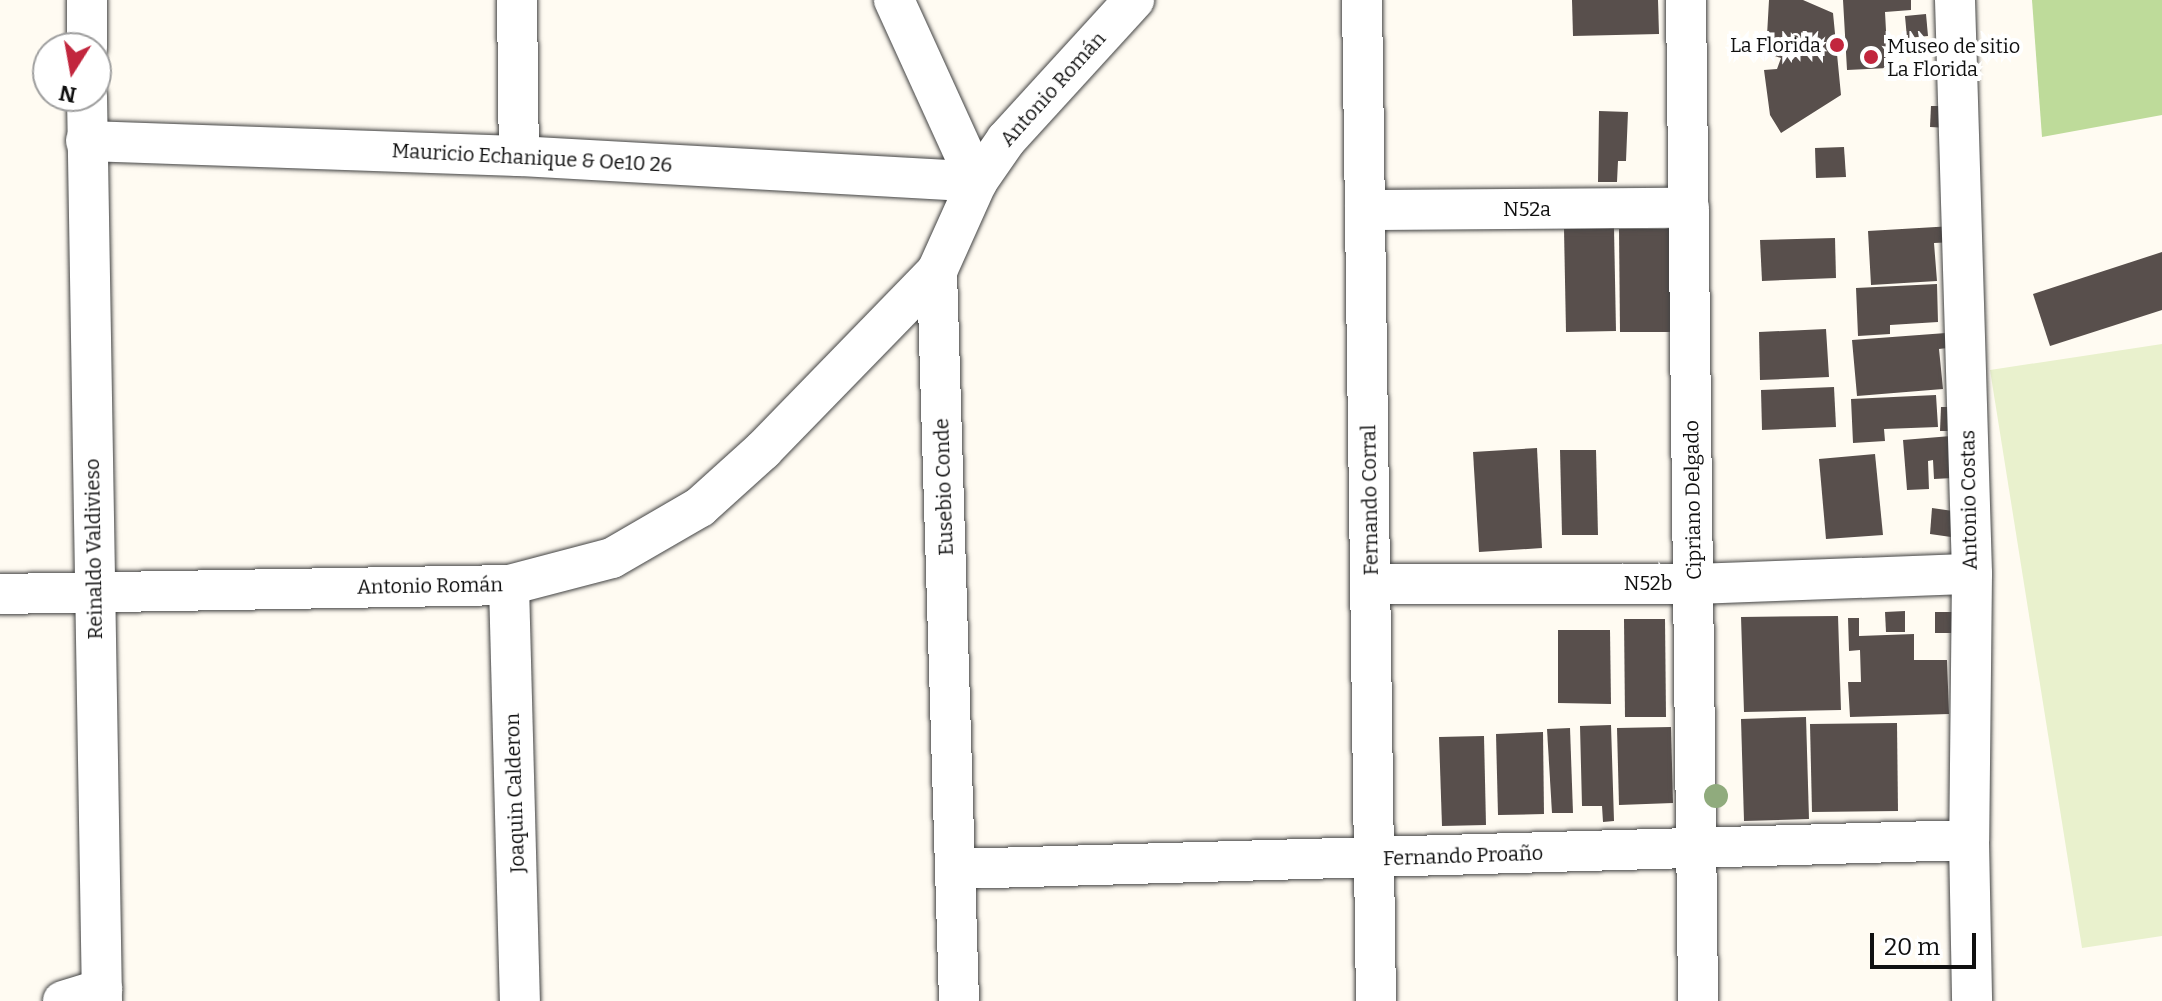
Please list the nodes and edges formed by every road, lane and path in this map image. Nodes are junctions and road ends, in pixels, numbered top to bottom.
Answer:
1 (87, 0) edge
2 (517, 0) edge
3 (894, 0) edge
4 (1134, 0) edge
5 (1362, 0) edge
6 (1686, 0) edge
7 (1955, 0) edge
8 (87, 32) edge
9 (87, 112) edge
10 (86, 141) junction
11 (519, 156) junction
12 (977, 182) junction
13 (1689, 208) junction
14 (1365, 210) junction
15 (937, 271) junction
16 (1972, 574) junction
17 (1371, 584) junction
18 (1695, 584) junction
19 (509, 585) junction
20 (95, 593) junction
21 (0, 594) edge
22 (1969, 840) junction
23 (1696, 849) junction
24 (1373, 858) junction
25 (956, 869) junction
26 (102, 995) edge
27 (63, 1001) edge
28 (520, 1001) edge
29 (959, 1001) edge
30 (1376, 1001) edge
31 (1698, 1001) edge
32 (1972, 1001) edge

1 - 8 street
2 - 11 street
3 - 12 street
4 - 12 street, Antonio Román
5 - 14 street, Fernando Corral
6 - 13 street, Cipriano Delgado
7 - 16 street, Antonio Costas
9 - 10 street, Reinaldo Valdivieso
10 - 11 street, Mauricio Echanique & Oe10 26
10 - 20 street, Reinaldo Valdivieso
11 - 12 street, Mauricio Echanique & Oe10 26
12 - 15 street, Eusebio Conde
13 - 14 street, N52a
13 - 18 street, Cipriano Delgado
14 - 17 street, Fernando Corral
15 - 19 street, Antonio Román
15 - 25 street, Eusebio Conde
16 - 18 street, N52b
16 - 22 street, Antonio Costas
17 - 18 street, N52b
17 - 24 street, Fernando Corral
18 - 23 street, Cipriano Delgado
19 - 20 street, Antonio Román
19 - 28 street, Joaquin Calderon
20 - 21 street, Antonio Román
20 - 26 street, Reinaldo Valdivieso
22 - 23 street, Fernando Proaño
22 - 32 street, Antonio Costas
23 - 24 street, Fernando Proaño
23 - 31 street, Cipriano Delgado
24 - 25 street, Fernando Proaño
24 - 30 street, Fernando Corral
25 - 29 street, Eusebio Conde
26 - 27 street

